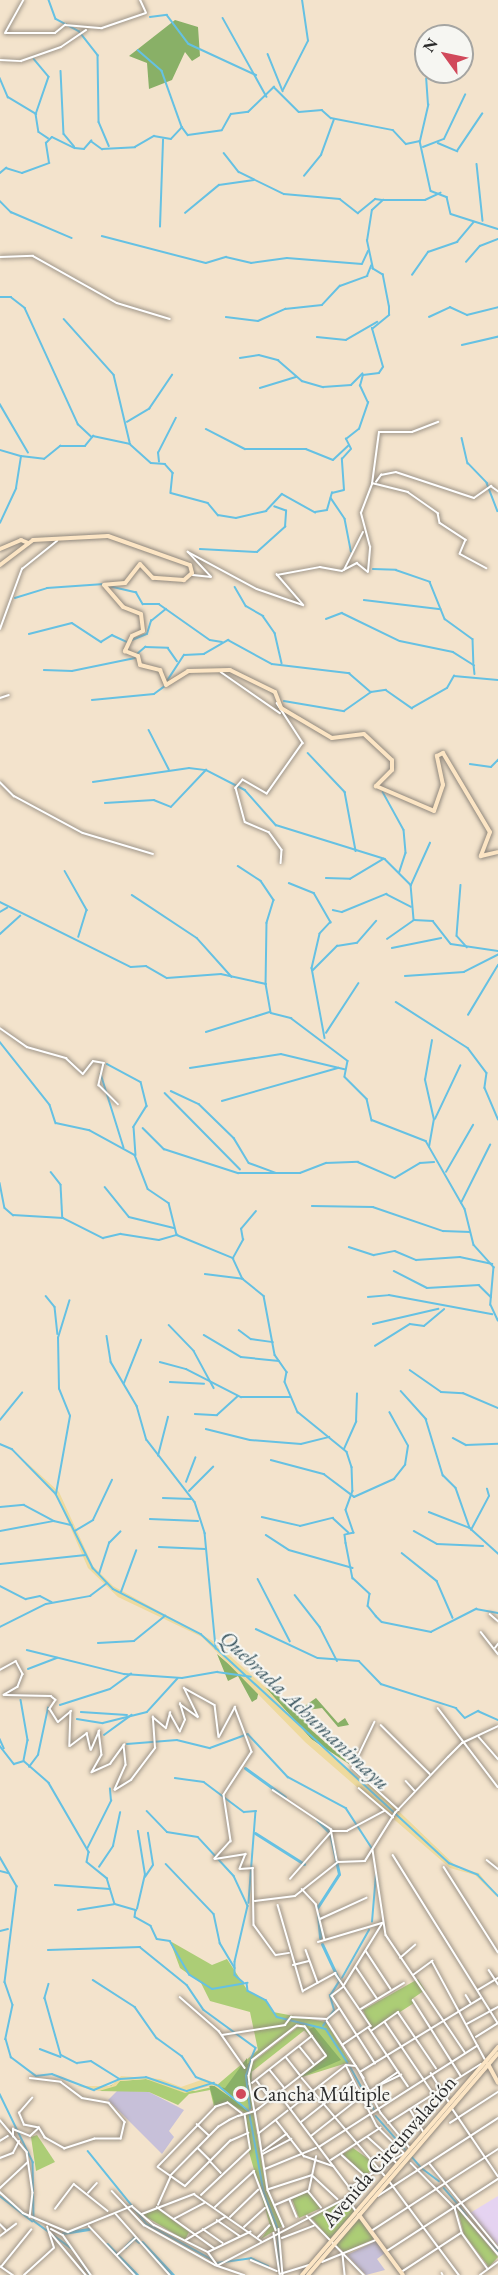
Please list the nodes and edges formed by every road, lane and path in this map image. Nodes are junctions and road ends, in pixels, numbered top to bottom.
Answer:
1 (24, 0) edge
2 (140, 0) edge
3 (87, 29) junction
4 (0, 60) edge
5 (0, 257) edge
6 (170, 320) dead end
7 (438, 422) dead end
8 (374, 483) junction
9 (498, 491) edge
10 (363, 532) junction
11 (63, 537) junction
12 (28, 543) junction
13 (0, 549) edge
14 (0, 565) edge
15 (486, 568) dead end
16 (344, 571) junction
17 (192, 573) junction
18 (0, 630) edge
19 (220, 672) junction
20 (9, 695) dead end
21 (0, 698) edge
22 (280, 701) junction
23 (282, 715) junction
24 (0, 782) edge
25 (498, 852) edge
26 (153, 854) dead end
27 (281, 863) dead end
28 (0, 1028) edge
29 (118, 1104) dead end
30 (490, 1614) dead end
31 (498, 1622) edge
32 (481, 1632) dead end
33 (498, 1644) edge
34 (494, 1648) junction
35 (498, 1654) edge
36 (0, 1670) edge
37 (438, 1708) dead end
38 (375, 1722) dead end
39 (381, 1725) dead end
40 (497, 1727) edge
41 (498, 1731) edge
42 (479, 1736) junction
43 (462, 1743) junction
44 (498, 1759) edge
45 (430, 1774) junction
46 (498, 1777) edge
47 (493, 1780) junction
48 (406, 1781) dead end
49 (498, 1787) edge
50 (359, 1788) dead end
51 (273, 1790) dead end
52 (416, 1792) junction
53 (384, 1811) junction
54 (399, 1811) junction
55 (394, 1817) junction
56 (332, 1831) junction
57 (373, 1849) junction
58 (393, 1855) dead end
59 (487, 1860) dead end
60 (338, 1862) junction
61 (444, 1867) dead end
62 (498, 1869) edge
63 (290, 1879) dead end
64 (302, 1889) junction
65 (366, 1898) dead end
66 (254, 1901) junction
67 (278, 1905) dead end
68 (320, 1919) junction
69 (382, 1923) junction
70 (325, 1941) junction
71 (318, 1942) dead end
72 (415, 1945) dead end
73 (306, 1950) dead end
74 (366, 1950) junction
75 (498, 1952) edge
76 (289, 1953) junction
77 (400, 1958) junction
78 (310, 1961) junction
79 (293, 1965) junction
80 (356, 1967) junction
81 (489, 1970) dead end
82 (413, 1976) junction
83 (497, 1979) edge
84 (404, 1983) dead end
85 (318, 1984) junction
86 (498, 1984) edge
87 (344, 1986) junction
88 (392, 1990) junction
89 (478, 1990) junction
90 (466, 1995) dead end
91 (180, 1997) dead end
92 (482, 1997) junction
93 (377, 1999) junction
94 (413, 2000) dead end
95 (471, 2004) junction
96 (498, 2007) edge
97 (339, 2009) junction
98 (360, 2010) junction
99 (459, 2011) junction
100 (490, 2011) junction
101 (327, 2019) junction
102 (445, 2020) junction
103 (385, 2021) junction
104 (498, 2023) edge
105 (467, 2024) junction
106 (431, 2029) junction
107 (370, 2030) junction
108 (222, 2035) junction
109 (312, 2036) junction
110 (357, 2036) junction
111 (415, 2037) junction
112 (475, 2038) junction
113 (343, 2045) junction
114 (478, 2045) junction
115 (299, 2046) junction
116 (401, 2046) junction
117 (498, 2047) edge
118 (465, 2052) junction
119 (498, 2053) edge
120 (387, 2055) junction
121 (286, 2056) junction
122 (451, 2060) junction
123 (375, 2063) junction
124 (487, 2063) junction
125 (315, 2065) junction
126 (346, 2065) junction
127 (356, 2066) junction
128 (245, 2068) dead end
129 (270, 2069) junction
130 (437, 2069) junction
131 (360, 2072) junction
132 (399, 2072) junction
133 (431, 2072) junction
134 (401, 2075) junction
135 (461, 2076) junction
136 (302, 2077) junction
137 (30, 2078) dead end
138 (364, 2078) dead end
139 (423, 2078) junction
140 (256, 2080) junction
141 (354, 2080) junction
142 (498, 2083) edge
143 (250, 2084) junction
144 (376, 2086) junction
145 (409, 2087) junction
146 (285, 2088) junction
147 (441, 2089) junction
148 (312, 2091) junction
149 (369, 2092) junction
150 (498, 2092) edge
151 (433, 2094) junction
152 (363, 2096) junction
153 (281, 2097) dead end
154 (32, 2098) dead end
155 (271, 2100) junction
156 (323, 2105) junction
157 (451, 2105) junction
158 (379, 2109) junction
159 (410, 2109) junction
160 (255, 2110) junction
161 (288, 2110) junction
162 (239, 2111) junction
163 (244, 2114) junction
164 (372, 2114) junction
165 (237, 2116) junction
166 (459, 2117) junction
167 (498, 2118) edge
168 (334, 2119) junction
169 (0, 2120) edge
170 (276, 2120) junction
171 (301, 2122) junction
172 (197, 2123) junction
173 (388, 2123) junction
174 (450, 2123) dead end
175 (39, 2127) junction
176 (380, 2128) junction
177 (344, 2131) junction
178 (248, 2133) junction
179 (259, 2133) junction
180 (286, 2133) junction
181 (424, 2133) junction
182 (209, 2135) junction
183 (9, 2136) junction
184 (311, 2136) junction
185 (471, 2136) junction
186 (368, 2137) junction
187 (13, 2138) junction
188 (291, 2139) junction
189 (18, 2140) junction
190 (0, 2141) edge
191 (354, 2146) junction
192 (197, 2148) junction
193 (318, 2148) junction
194 (498, 2149) edge
195 (262, 2153) junction
196 (408, 2153) junction
197 (302, 2154) junction
198 (341, 2154) junction
199 (327, 2156) junction
200 (316, 2157) junction
201 (0, 2158) edge
202 (485, 2158) junction
203 (322, 2159) junction
204 (393, 2159) junction
205 (29, 2161) junction
206 (210, 2161) junction
207 (329, 2162) junction
208 (411, 2163) dead end
209 (397, 2164) junction
210 (430, 2164) junction
211 (379, 2168) junction
212 (264, 2169) junction
213 (418, 2171) junction
214 (222, 2173) junction
215 (312, 2175) junction
216 (366, 2176) junction
217 (170, 2177) junction
218 (498, 2178) edge
219 (388, 2179) junction
220 (97, 2183) dead end
221 (445, 2183) junction
222 (351, 2187) junction
223 (394, 2187) junction
224 (0, 2188) edge
225 (437, 2188) junction
226 (258, 2190) junction
227 (268, 2190) junction
228 (112, 2191) dead end
229 (308, 2191) junction
230 (0, 2192) edge
231 (88, 2194) junction
232 (201, 2195) dead end
233 (346, 2198) junction
234 (290, 2199) junction
235 (338, 2199) dead end
236 (373, 2199) junction
237 (206, 2202) junction
238 (462, 2203) junction
239 (274, 2205) junction
240 (157, 2206) junction
241 (321, 2206) dead end
242 (409, 2206) junction
243 (125, 2207) junction
244 (214, 2207) junction
245 (456, 2207) junction
246 (265, 2208) junction
247 (55, 2209) dead end
248 (108, 2212) junction
249 (115, 2213) junction
250 (358, 2213) junction
251 (141, 2214) junction
252 (307, 2216) junction
253 (228, 2217) junction
254 (297, 2217) dead end
255 (33, 2219) junction
256 (174, 2220) junction
257 (217, 2220) junction
258 (0, 2224) edge
259 (16, 2224) dead end
260 (89, 2226) junction
261 (269, 2226) dead end
262 (316, 2226) junction
263 (48, 2227) junction
264 (284, 2227) junction
265 (424, 2227) junction
266 (202, 2228) junction
267 (243, 2228) junction
268 (31, 2230) dead end
269 (6, 2231) junction
270 (49, 2231) junction
271 (276, 2231) junction
272 (371, 2231) junction
273 (192, 2232) junction
274 (250, 2232) junction
275 (462, 2233) junction
276 (0, 2236) edge
277 (240, 2236) junction
278 (136, 2237) junction
279 (257, 2238) junction
280 (281, 2238) junction
281 (377, 2239) junction
282 (186, 2241) junction
283 (261, 2241) junction
284 (333, 2243) junction
285 (224, 2244) junction
286 (214, 2248) junction
287 (439, 2248) junction
288 (498, 2248) edge
289 (208, 2252) junction
290 (387, 2252) junction
291 (343, 2254) junction
292 (498, 2254) edge
293 (117, 2255) junction
294 (251, 2259) dead end
295 (498, 2262) edge
296 (315, 2263) junction
297 (219, 2266) junction
298 (1, 2267) edge
299 (489, 2269) junction
300 (278, 2271) junction
301 (239, 2274) edge
302 (283, 2274) edge
303 (402, 2274) edge
304 (13, 2275) edge
305 (24, 2275) edge
306 (86, 2275) edge
307 (91, 2275) edge
308 (135, 2275) edge
309 (170, 2275) edge
310 (244, 2275) edge
311 (302, 2275) edge
312 (308, 2275) edge
313 (345, 2275) edge
314 (364, 2275) edge
315 (459, 2275) edge
316 (481, 2275) edge

1 - 3 street
2 - 3 street
3 - 4 street
5 - 6 street
7 - 8 street
8 - 9 street
8 - 10 street
8 - 15 street
10 - 16 street
10 - 16 street
11 - 12 street
11 - 17 street
11 - 18 street
12 - 13 street
12 - 14 street
16 - 17 street
17 - 19 street
19 - 22 street
19 - 23 street
20 - 21 street
22 - 23 street
22 - 25 street
23 - 27 street
24 - 26 street
28 - 29 street
30 - 31 street
32 - 34 street
33 - 34 street
34 - 35 street
36 - 66 street
37 - 43 street
38 - 54 street
39 - 45 street
40 - 41 street
40 - 42 street
42 - 43 street
42 - 44 street
43 - 45 street
43 - 47 street
45 - 52 street
46 - 47 street
47 - 49 street
48 - 52 street
50 - 53 street
51 - 56 street
52 - 54 street
53 - 55 street
53 - 56 street
54 - 55 street
55 - 57 street
56 - 60 street
56 - 63 street
57 - 60 street
57 - 69 street
58 - 89 street
59 - 62 street
60 - 64 street
61 - 75 street
64 - 66 street
64 - 68 street
65 - 68 street
66 - 76 street
67 - 76 street
68 - 70 street
69 - 70 street
69 - 74 street
69 - 77 street
70 - 71 street
72 - 77 street
73 - 78 street
74 - 80 street
74 - 88 street
76 - 79 street
77 - 82 street
78 - 79 street
78 - 85 street
79 - 85 street
80 - 87 street
80 - 93 street
81 - 83 street
82 - 99 street
82 - 102 street
83 - 86 street
83 - 89 street
84 - 88 street
85 - 87 street
87 - 97 street
87 - 98 street
88 - 93 street
89 - 92 street
90 - 95 street
91 - 108 street
92 - 95 street
92 - 100 street
93 - 98 street
94 - 106 street
95 - 99 street
96 - 100 street
97 - 101 street
97 - 110 street
98 - 107 street
99 - 102 street
99 - 105 street
100 - 104 street
100 - 105 street
101 - 108 street
101 - 113 street
102 - 106 street
102 - 118 street
103 - 107 street
103 - 111 street
103 - 116 street
104 - 112 street
105 - 112 street
106 - 111 street
106 - 122 street
107 - 110 street
107 - 120 street
108 - 128 street
109 - 115 street
109 - 125 street
109 - 143 street
110 - 113 street
110 - 123 street
111 - 116 street
111 - 130 street
112 - 114 street
113 - 127 street
114 - 118 street
114 - 124 street
115 - 121 street
115 - 125 street
116 - 120 street
116 - 139 street
117 - 124 street, Avenida Circunvalación
118 - 122 street
119 - 124 street, Avenida Circunvalación
120 - 123 street
120 - 132 street
121 - 129 street
121 - 136 street
122 - 130 street
122 - 135 street
123 - 131 street
124 - 135 street
124 - 142 street
124 - 157 street, Avenida Circunvalación
125 - 136 street
126 - 127 street
126 - 141 street
126 - 148 street
127 - 131 street
129 - 140 street
129 - 146 street
130 - 133 street
131 - 138 street
131 - 149 street
132 - 134 street
132 - 144 street
133 - 139 street
133 - 147 street
134 - 144 street
134 - 145 street
135 - 147 street
136 - 146 street
136 - 148 street
137 - 175 street
139 - 145 street
139 - 151 street
140 - 143 street
140 - 155 street
141 - 152 street
141 - 156 street
143 - 160 street
144 - 149 street
145 - 158 street
146 - 155 street
147 - 151 street
147 - 157 street
148 - 156 street
148 - 161 street
149 - 158 street
150 - 166 street
151 - 159 street
152 - 164 street
152 - 168 street
153 - 161 street
154 - 175 street
155 - 160 street
156 - 168 street
156 - 171 street
157 - 166 street
157 - 181 street, Avenida Circunvalación
157 - 196 street, Avenida Circunvalación
158 - 164 street
158 - 173 street
159 - 173 street
159 - 181 street
160 - 163 street
160 - 179 street
161 - 170 street
161 - 171 street
162 - 163 street
162 - 165 street
162 - 172 street
163 - 165 street
163 - 178 street
164 - 176 street
164 - 177 street
165 - 182 street
166 - 174 street
166 - 185 street
167 - 185 street
168 - 177 street
168 - 184 street
169 - 183 street
170 - 179 street
170 - 180 street
171 - 184 street
172 - 182 street
172 - 217 street
173 - 196 street
175 - 187 street
176 - 186 street
176 - 196 street
177 - 191 street
177 - 193 street
178 - 206 street
178 - 214 street
179 - 195 street
180 - 188 street
180 - 195 street
181 - 196 street, Avenida Circunvalación
182 - 192 street
183 - 187 street
183 - 190 street
184 - 193 street
185 - 202 street
185 - 210 street
186 - 191 street
186 - 204 street
187 - 189 street
188 - 195 street
188 - 197 street
189 - 201 street
189 - 205 street
191 - 198 street
191 - 211 street
192 - 206 street
192 - 217 street
193 - 197 street
193 - 199 street
194 - 202 street
195 - 212 street
196 - 204 street
196 - 209 street, Avenida Circunvalación
196 - 219 street, Avenida Circunvalación
197 - 200 street
197 - 212 street
198 - 207 street
198 - 216 street
199 - 203 street
199 - 207 street
200 - 203 street
200 - 215 street
202 - 218 street
202 - 221 street
203 - 207 street
204 - 209 street
204 - 211 street
205 - 224 street
205 - 255 street
206 - 214 street
206 - 217 street
207 - 222 street
208 - 213 street
209 - 219 street, Avenida Circunvalación
210 - 213 street
210 - 221 street
211 - 216 street
211 - 219 street
212 - 227 street
213 - 223 street
213 - 225 street
214 - 232 street
215 - 227 street
215 - 229 street
215 - 235 street
216 - 222 street
217 - 240 street
218 - 238 street
219 - 223 street
219 - 236 street, Avenida Circunvalación
219 - 250 street, Avenida Circunvalación
220 - 231 street
221 - 225 street
221 - 238 street
222 - 233 street
223 - 236 street
223 - 242 street
225 - 242 street
225 - 245 street
226 - 244 street
226 - 246 street
226 - 253 street
227 - 239 street
228 - 243 street
229 - 234 street
229 - 241 street
230 - 255 street
231 - 247 street
231 - 248 street
233 - 250 street
233 - 252 street
234 - 239 street
234 - 254 street
236 - 250 street, Avenida Circunvalación
237 - 240 street
237 - 244 street
237 - 256 street
238 - 245 street
238 - 288 street
239 - 264 street
240 - 251 street
240 - 256 street
242 - 265 street
242 - 272 street
243 - 249 street
243 - 251 street
243 - 297 street
244 - 253 street
245 - 265 street
245 - 275 street
245 - 292 street
246 - 267 street
246 - 271 street
248 - 249 street
248 - 260 street
249 - 278 street
250 - 272 street
250 - 284 street, Avenida Circunvalación
251 - 282 street
252 - 262 street
252 - 264 street
253 - 257 street
253 - 267 street
255 - 263 street
256 - 273 street
257 - 266 street
257 - 277 street
258 - 269 street
259 - 269 street
260 - 263 street
260 - 293 street
261 - 279 street
262 - 280 street
262 - 284 street
263 - 270 street
263 - 307 street
264 - 271 street
265 - 287 street
265 - 290 street
266 - 273 street
266 - 285 street
267 - 274 street
268 - 298 street
269 - 276 street
270 - 305 street
270 - 306 street
271 - 280 street
271 - 283 street
271 - 300 street
272 - 281 street
273 - 282 street
273 - 286 street
274 - 277 street
274 - 279 street
275 - 287 street
275 - 299 street
277 - 285 street
278 - 293 street
278 - 309 street
279 - 283 street
280 - 302 street
281 - 290 street
281 - 291 street
282 - 289 street
283 - 297 street
284 - 291 street
284 - 296 street, Avenida Circunvalación
285 - 286 street
286 - 289 street
287 - 303 street
287 - 315 street
289 - 297 street
290 - 303 street
291 - 296 street
291 - 313 street
291 - 314 street
293 - 308 street
294 - 300 street
295 - 299 street
296 - 302 street
296 - 311 street, Avenida Circunvalación
296 - 312 street, Avenida Circunvalación
297 - 301 street
298 - 304 street
299 - 316 street
300 - 302 street
301 - 310 street

